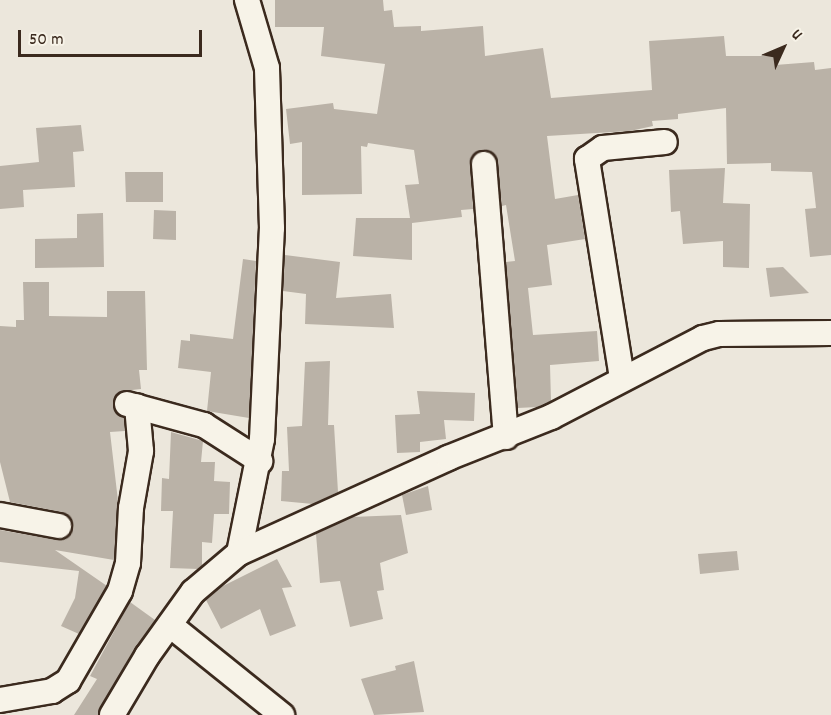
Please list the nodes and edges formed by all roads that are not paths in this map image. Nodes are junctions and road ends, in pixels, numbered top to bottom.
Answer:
1 (247, 0) edge
2 (665, 142) dead end
3 (484, 164) dead end
4 (831, 333) edge
5 (622, 378) junction
6 (506, 437) junction
7 (260, 461) junction
8 (0, 515) edge
9 (59, 526) dead end
10 (239, 553) junction
11 (174, 619) junction
12 (0, 700) edge
13 (112, 715) edge
14 (282, 715) edge

1 - 7 street
2 - 5 street
3 - 6 street
4 - 5 street
5 - 6 street
6 - 10 street
7 - 10 street
7 - 12 street
8 - 9 street
10 - 11 street
11 - 13 street
11 - 14 street

